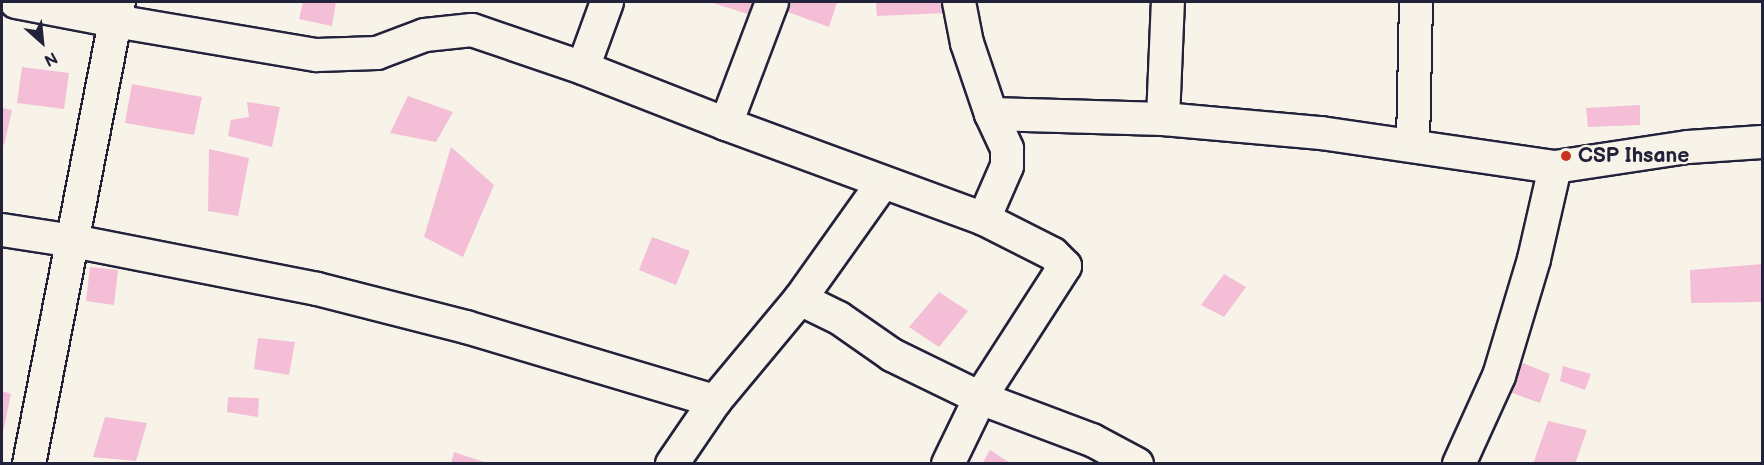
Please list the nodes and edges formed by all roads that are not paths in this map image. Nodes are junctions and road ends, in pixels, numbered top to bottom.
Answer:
1 (16, 2) edge
2 (607, 2) edge
3 (772, 2) edge
4 (959, 2) edge
5 (1168, 2) edge
6 (1416, 2) edge
7 (117, 11) edge
8 (583, 68) junction
9 (991, 114) junction
10 (1163, 119) junction
11 (726, 124) junction
12 (1762, 141) edge
13 (1413, 144) junction
14 (1555, 167) junction
15 (883, 182) junction
16 (984, 219) junction
17 (2, 230) edge
18 (73, 241) junction
19 (800, 299) junction
20 (980, 398) junction
21 (715, 401) junction
22 (29, 464) edge
23 (672, 464) edge
24 (948, 464) edge
25 (1137, 464) edge
26 (1459, 464) edge

1 - 7 street
2 - 8 street
3 - 11 street
4 - 9 street
5 - 10 street
6 - 13 street
7 - 8 street
7 - 18 street
8 - 11 street
9 - 10 street
9 - 16 street
10 - 13 street
11 - 15 street
12 - 14 street
13 - 14 street
14 - 26 street
15 - 16 street
15 - 19 street
16 - 20 street
17 - 18 street
18 - 21 street
18 - 22 street
19 - 20 street
19 - 21 street
20 - 24 street
20 - 25 street
21 - 23 street

